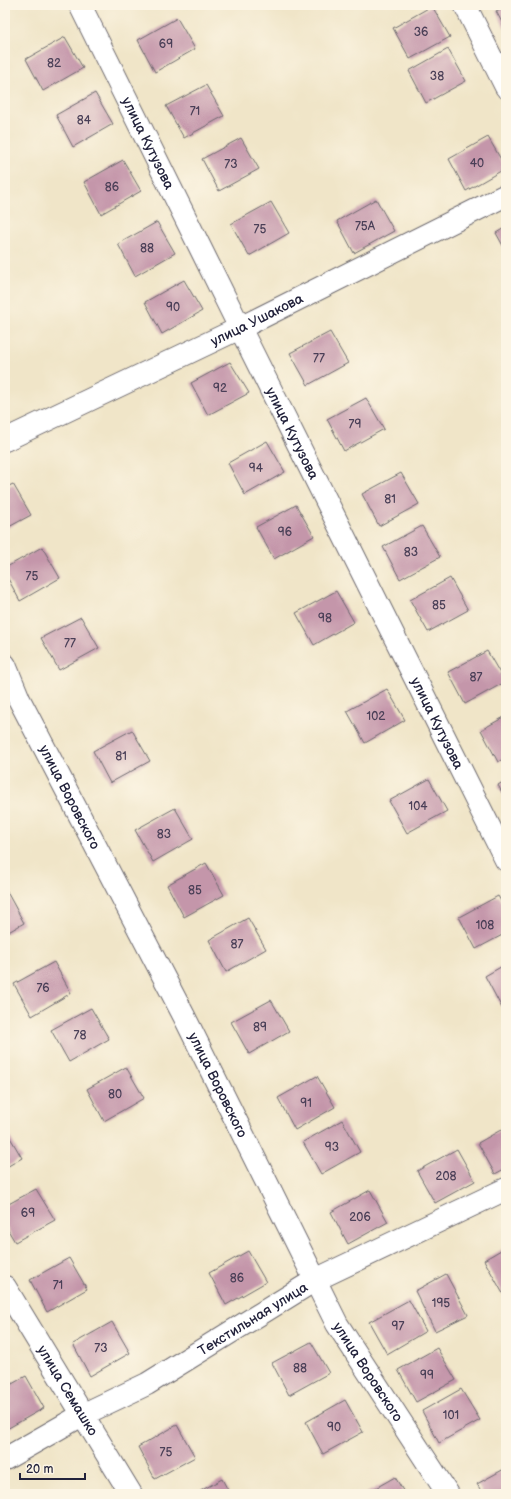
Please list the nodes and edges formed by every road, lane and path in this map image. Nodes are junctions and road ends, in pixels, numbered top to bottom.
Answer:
1 (80, 5) edge
2 (465, 5) edge
3 (506, 87) edge
4 (506, 195) edge
5 (240, 328) junction
6 (5, 440) edge
7 (5, 665) edge
8 (506, 860) edge
9 (506, 1190) edge
10 (315, 1280) junction
11 (5, 1287) edge
12 (82, 1415) junction
13 (5, 1459) edge
14 (131, 1494) edge
15 (448, 1494) edge

1 - 5 street, улица Кутузова
2 - 3 street
4 - 5 street, улица Ушакова
5 - 6 street, улица Ушакова
5 - 8 street, улица Кутузова
7 - 10 street, улица Воровского
9 - 10 street, Текстильная улица
10 - 12 street, Текстильная улица
10 - 15 street, улица Воровского
11 - 12 street, улица Семашко
12 - 13 street, Текстильная улица
12 - 14 street, улица Семашко

